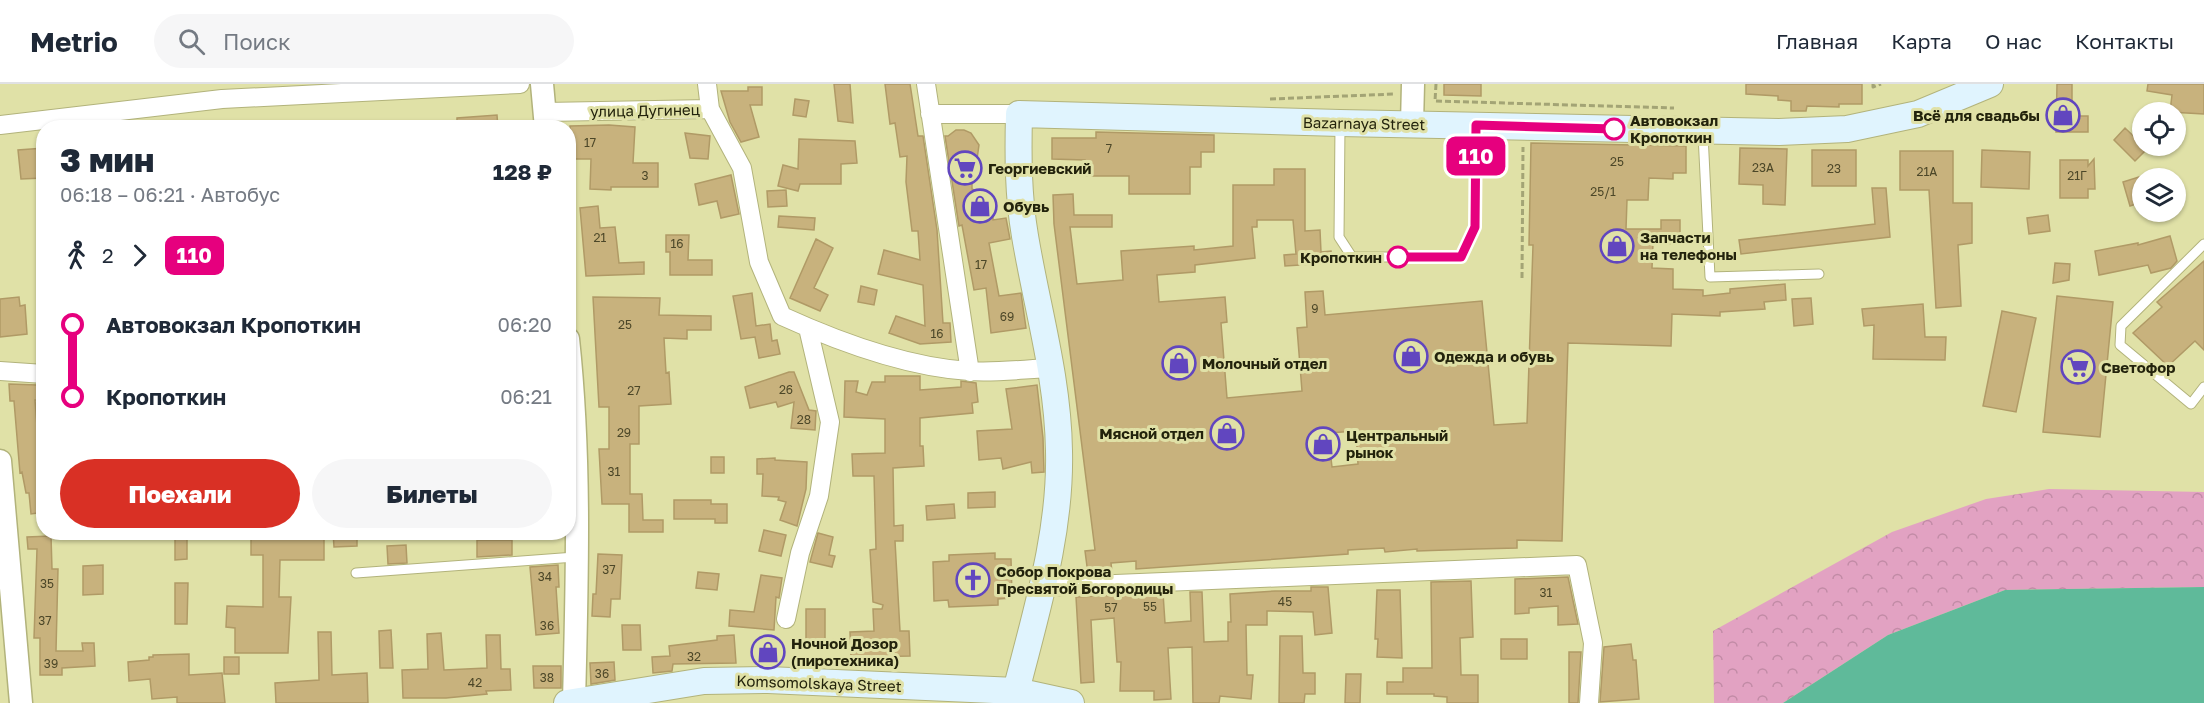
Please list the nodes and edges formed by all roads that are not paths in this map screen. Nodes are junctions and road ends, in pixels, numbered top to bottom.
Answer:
1 (520, 84) edge
2 (542, 84) edge
3 (707, 84) edge
4 (926, 84) edge
5 (1413, 84) edge
6 (1990, 84) edge
7 (710, 109) junction
8 (930, 114) junction
9 (1019, 114) junction
10 (545, 120) edge
11 (1340, 123) junction
12 (0, 124) edge
13 (1412, 124) junction
14 (1476, 125) junction
15 (1703, 131) junction
16 (2204, 244) edge
17 (1819, 274) dead end
18 (808, 328) junction
19 (1052, 368) junction
20 (0, 371) edge
21 (970, 372) junction
22 (36, 373) edge
23 (2204, 387) edge
24 (0, 461) edge
25 (576, 462) edge
26 (577, 557) junction
27 (356, 573) dead end
28 (1043, 587) junction
29 (786, 619) dead end
30 (1016, 691) junction
31 (21, 703) edge
32 (567, 703) edge
33 (574, 703) edge
34 (1071, 703) edge
35 (1589, 703) edge

1 - 12 street
2 - 10 street
3 - 7 street
4 - 8 street
5 - 13 street
6 - 15 main road, Bazarnaya Street
7 - 10 street, улица Дугинец
7 - 18 street
8 - 9 street, Bazarnaya Street
8 - 21 street
9 - 11 main road, Bazarnaya Street
9 - 19 main road
11 - 13 main road, Bazarnaya Street
11 - 14 lane
13 - 14 main road, Bazarnaya Street
14 - 15 main road, Bazarnaya Street
15 - 17 lane
16 - 23 lane
18 - 21 street
18 - 29 street
19 - 21 street
19 - 28 main road
20 - 22 street
24 - 31 street
25 - 26 street
26 - 27 lane
26 - 33 street
28 - 30 main road
28 - 35 street
30 - 33 main road, Komsomolskaya Street
30 - 34 main road, Komsomolskaya Street
32 - 33 main road, Komsomolskaya Street

